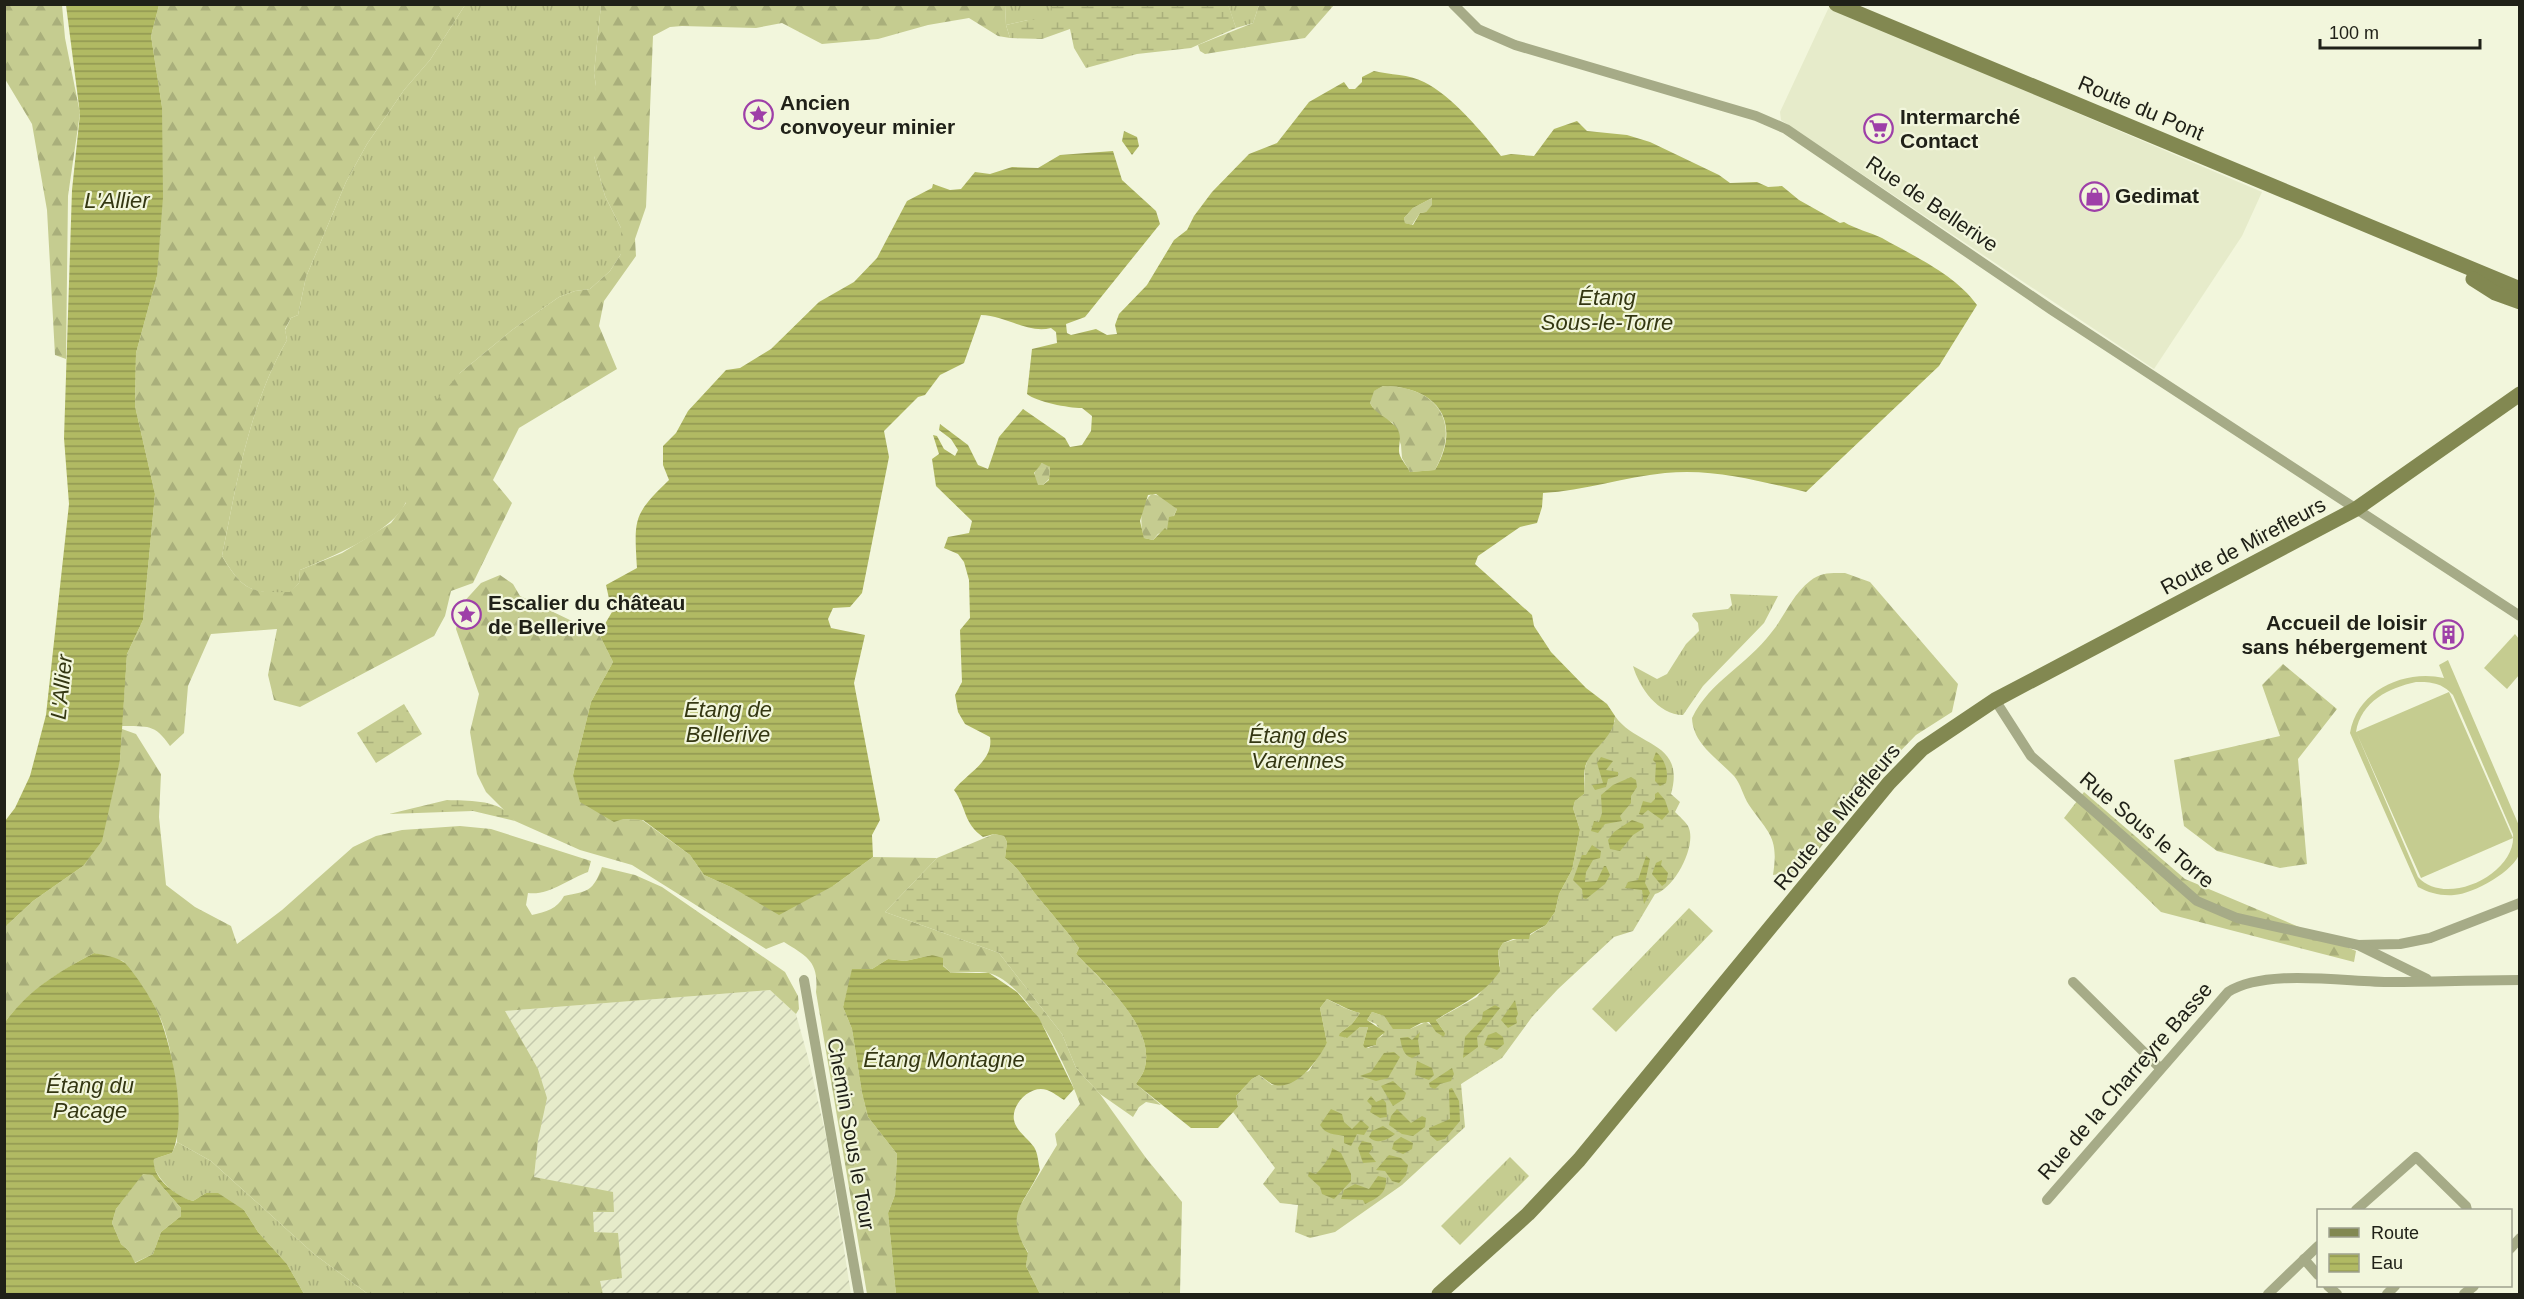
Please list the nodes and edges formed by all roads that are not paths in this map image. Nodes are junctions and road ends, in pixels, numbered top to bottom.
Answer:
1 (1453, 4) edge
2 (1836, 4) edge
3 (2430, 252) junction
4 (2520, 289) edge
5 (2520, 302) edge
6 (2520, 394) edge
7 (2356, 509) junction
8 (2520, 616) edge
9 (1995, 700) junction
10 (2520, 903) edge
11 (2358, 945) junction
12 (804, 980) dead end
13 (2430, 980) junction
14 (2520, 980) edge
15 (2073, 982) dead end
16 (2160, 1068) junction
17 (2047, 1200) dead end
18 (2357, 1209) edge
19 (2467, 1209) edge
20 (2317, 1248) edge
21 (2304, 1259) junction
22 (2317, 1273) edge
23 (859, 1294) edge
24 (1439, 1294) edge
25 (2268, 1294) edge

1 - 7 street, Rue de Bellerive
2 - 3 street, Route du Pont
3 - 4 street, Route du Pont
3 - 5 street, Route du Pont
6 - 7 street, Route de Mirefleurs
7 - 8 street, Rue de Bellerive
7 - 9 street, Route de Mirefleurs
9 - 11 street, Rue Sous le Torre
9 - 24 street, Route de Mirefleurs
10 - 11 street, Rue Sous le Torre
11 - 13 street
12 - 23 street, Chemin Sous le Tour
13 - 14 street, Rue de la Charreyre Basse
13 - 16 street, Rue de la Charreyre Basse
15 - 16 street
16 - 17 street, Rue de la Charreyre Basse
18 - 19 street
20 - 21 street
21 - 22 street
21 - 25 street

